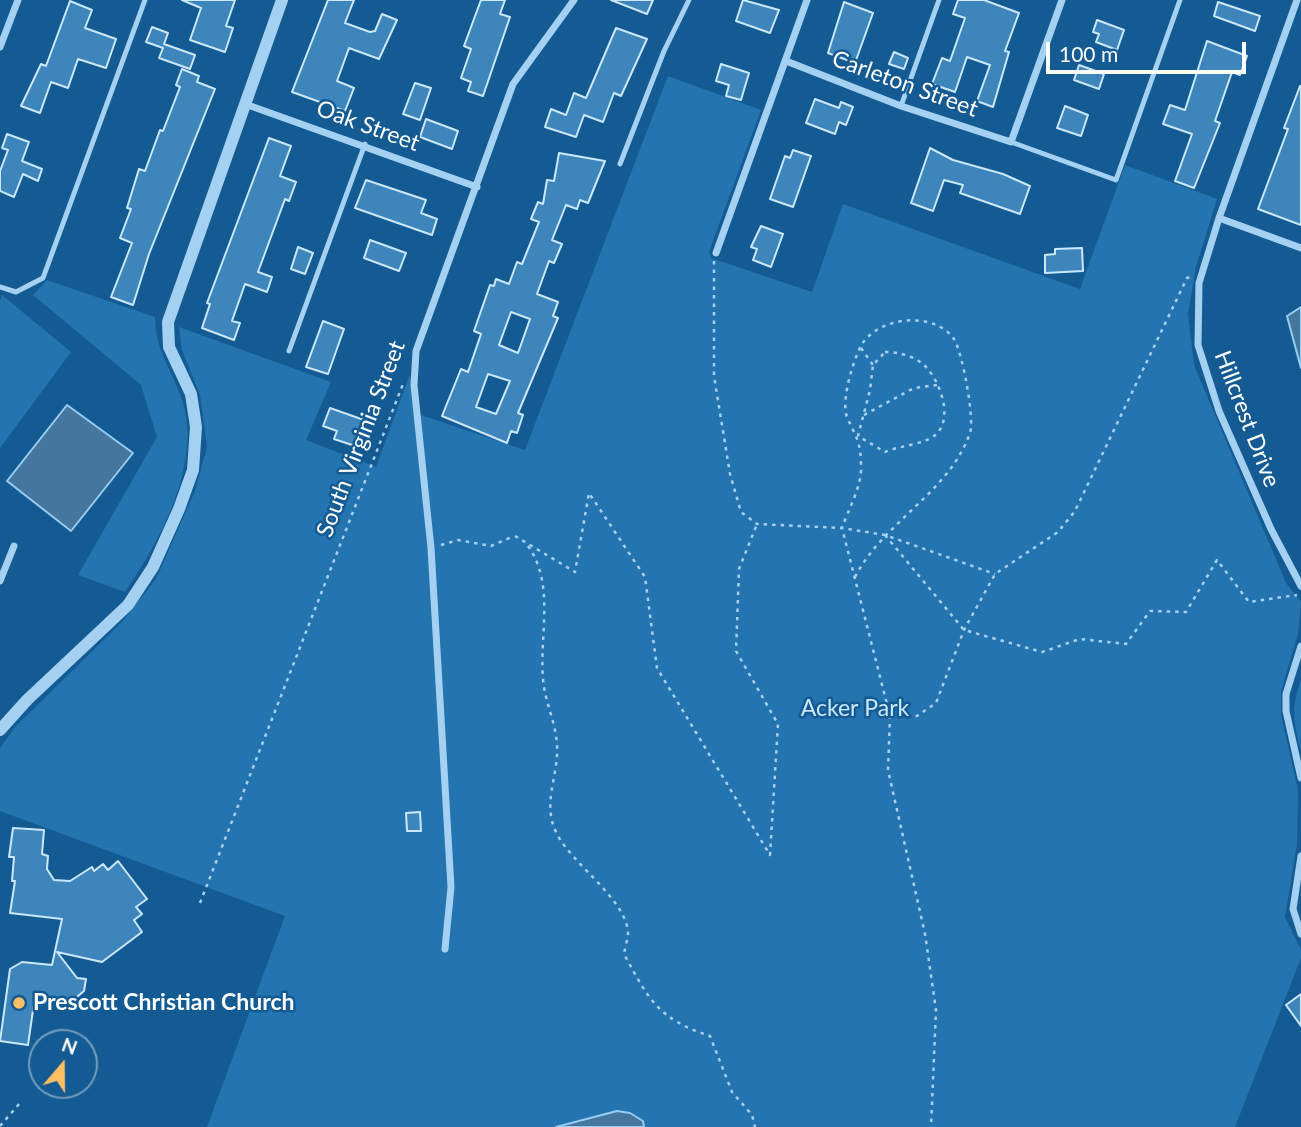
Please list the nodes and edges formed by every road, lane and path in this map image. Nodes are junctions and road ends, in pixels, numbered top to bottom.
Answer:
1 (18, 0) edge
2 (145, 0) edge
3 (282, 0) edge
4 (574, 0) edge
5 (689, 0) edge
6 (807, 0) edge
7 (939, 0) edge
8 (1062, 0) edge
9 (1180, 0) edge
10 (1297, 0) edge
11 (0, 47) edge
12 (786, 61) junction
13 (245, 104) junction
14 (901, 106) junction
15 (1011, 142) junction
16 (365, 144) junction
17 (620, 164) dead end
18 (477, 187) junction
19 (1219, 218) junction
20 (1301, 248) edge
21 (716, 253) joint
22 (1202, 274) junction
23 (0, 287) edge
24 (860, 346) junction
25 (289, 351) dead end
26 (873, 365) junction
27 (406, 376) dead end
28 (937, 385) junction
29 (864, 415) junction
30 (858, 436) junction
31 (757, 524) junction
32 (842, 528) junction
33 (886, 535) junction
34 (515, 536) junction
35 (14, 546) dead end
36 (431, 548) junction
37 (995, 574) junction
38 (855, 577) junction
39 (0, 581) edge
40 (1301, 586) edge
41 (1301, 594) edge
42 (964, 630) junction
43 (1301, 646) edge
44 (890, 716) junction
45 (0, 730) edge
46 (1301, 778) edge
47 (1301, 856) edge
48 (201, 903) dead end
49 (1301, 934) edge
50 (445, 949) dead end
51 (20, 1103) dead end
52 (0, 1126) edge
53 (755, 1127) edge
54 (931, 1127) edge

1 - 11 street
2 - 23 lane
3 - 13 street
4 - 18 street, South Virginia Street
5 - 17 lane
6 - 12 street
7 - 14 lane
8 - 15 street
9 - 15 lane
10 - 19 street, Hillcrest Drive
12 - 14 street, Carleton Street
12 - 21 street
13 - 16 street, Oak Street
13 - 45 street
14 - 15 street, Carleton Street
16 - 18 street, Oak Street
16 - 25 lane
18 - 36 street, South Virginia Street
19 - 20 street
19 - 22 street, Hillcrest Drive
21 - 31 path
22 - 37 path
22 - 40 street, Hillcrest Drive
24 - 26 path
24 - 30 path
24 - 33 path
26 - 28 path
26 - 29 path
27 - 48 path, South Virginia Street
28 - 29 path
28 - 30 path
29 - 30 path
30 - 32 path
31 - 32 path
31 - 34 path
32 - 33 path
32 - 38 path
33 - 37 path
33 - 38 path
33 - 42 path
34 - 36 path
34 - 53 path
35 - 39 street
36 - 50 street, South Virginia Street
37 - 42 path
38 - 44 path
41 - 42 path
42 - 44 path
43 - 46 street
44 - 54 path
47 - 49 street
51 - 52 path

